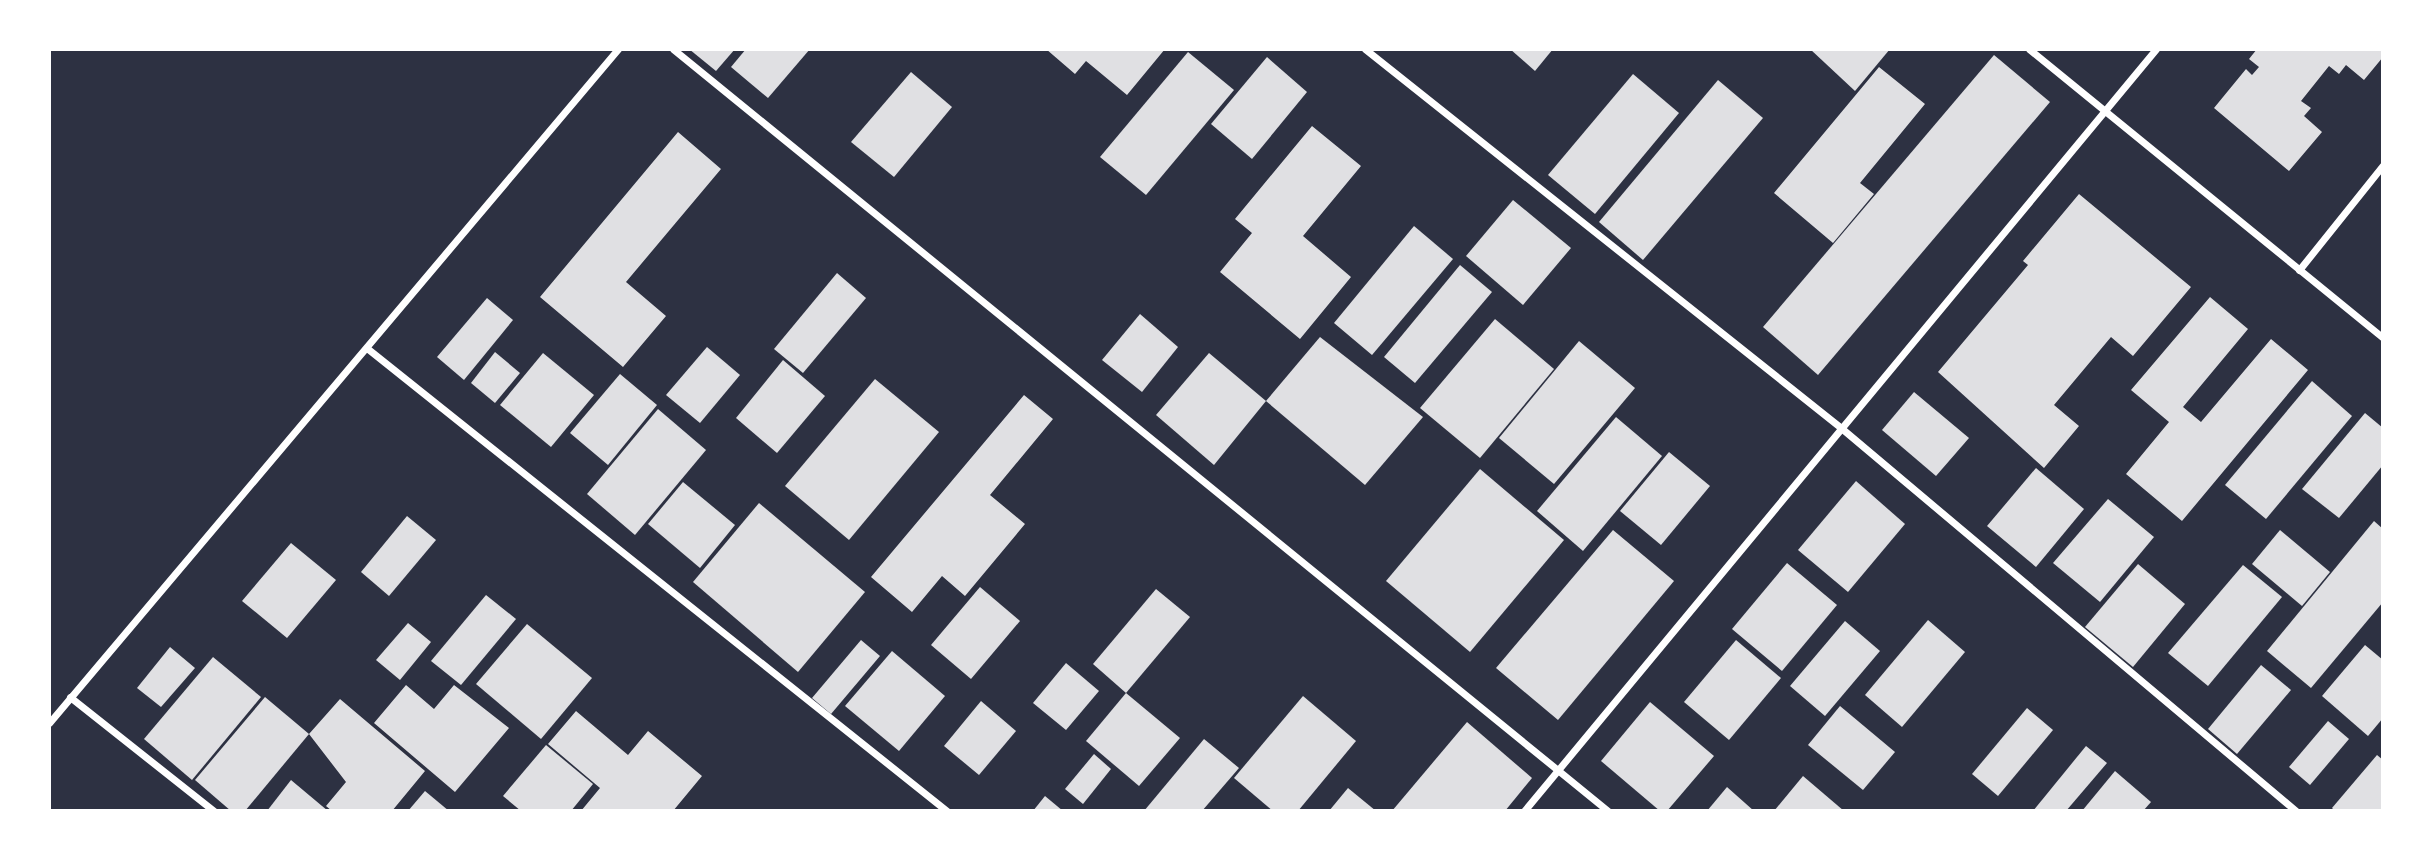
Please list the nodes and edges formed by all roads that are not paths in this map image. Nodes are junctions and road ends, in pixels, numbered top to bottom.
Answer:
1 (618, 49) edge
2 (673, 49) edge
3 (1365, 49) edge
4 (2029, 49) edge
5 (2156, 49) edge
6 (2105, 111) junction
7 (2383, 165) edge
8 (2299, 270) junction
9 (2383, 338) edge
10 (368, 349) junction
11 (1840, 427) junction
12 (70, 697) junction
13 (49, 723) edge
14 (1557, 771) junction
15 (214, 811) edge
16 (947, 811) edge
17 (1524, 811) edge
18 (1608, 811) edge
19 (2296, 811) edge

1 - 10 street
2 - 14 street
3 - 11 street
4 - 6 street
5 - 6 street
6 - 8 street
6 - 11 street
7 - 8 street
8 - 9 street
10 - 12 street
10 - 16 street
11 - 14 street
11 - 19 street
12 - 13 street
12 - 15 street
14 - 17 street
14 - 18 street

